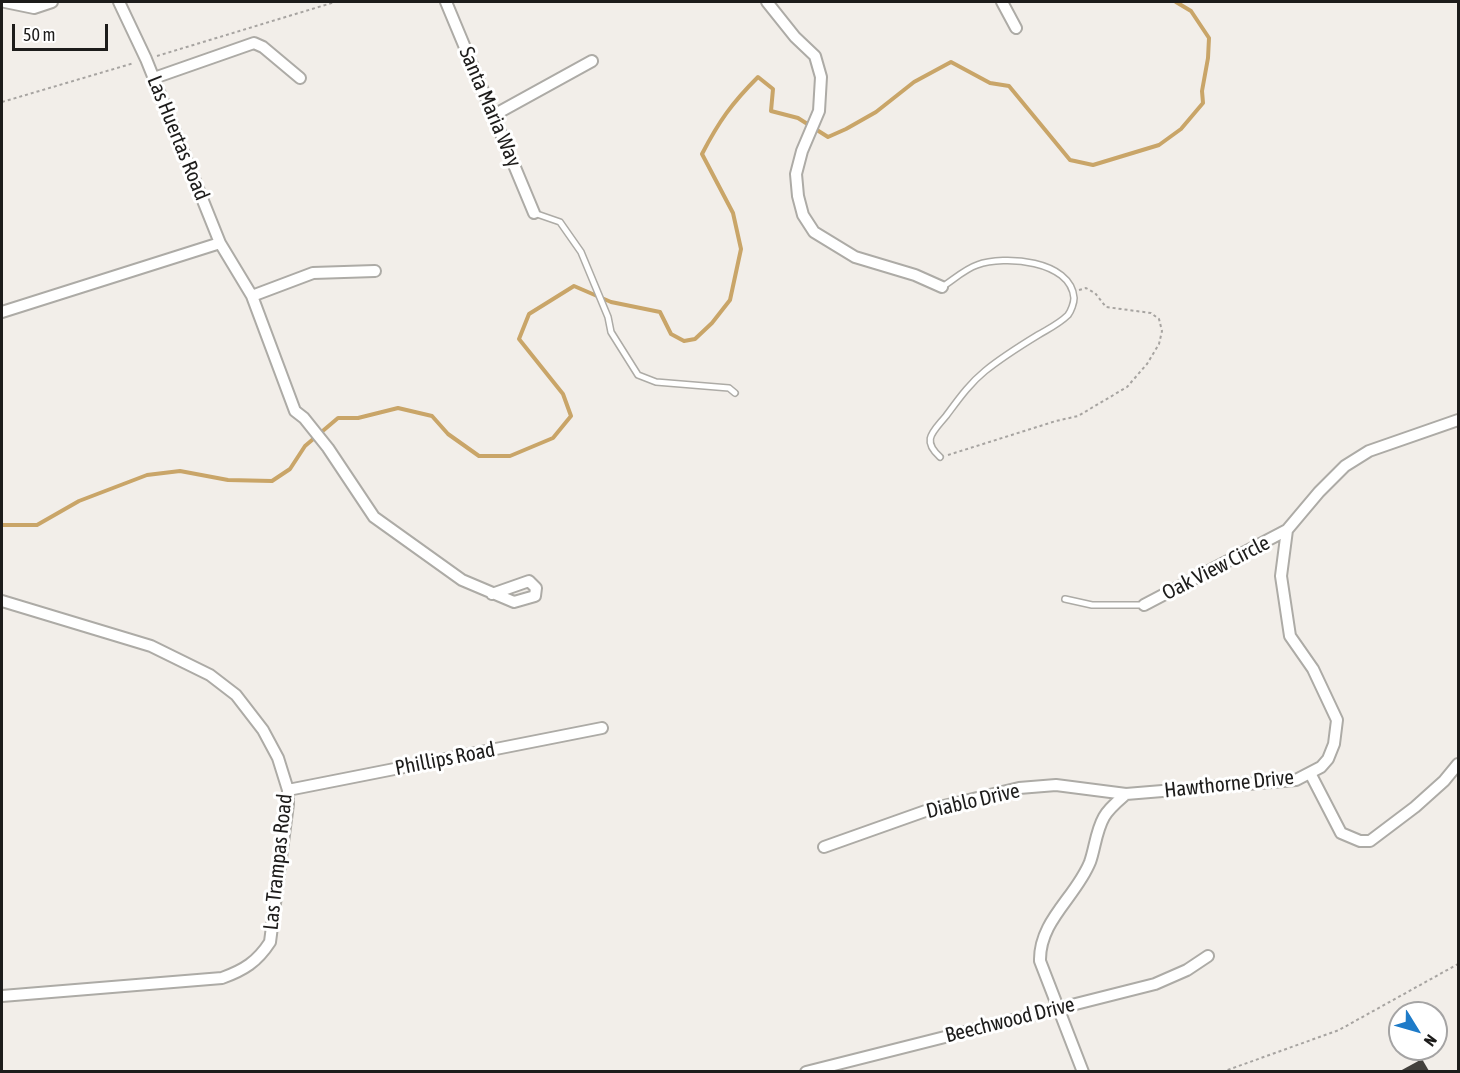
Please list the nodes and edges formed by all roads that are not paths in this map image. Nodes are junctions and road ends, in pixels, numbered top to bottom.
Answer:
1 (5, 2) edge
2 (52, 2) edge
3 (119, 2) edge
4 (446, 2) edge
5 (767, 2) edge
6 (1002, 2) edge
7 (1016, 28) dead end
8 (592, 61) dead end
9 (154, 78) junction
10 (300, 78) dead end
11 (494, 115) junction
12 (534, 213) joint
13 (220, 243) junction
14 (375, 270) dead end
15 (942, 287) joint
16 (252, 296) junction
17 (2, 312) edge
18 (735, 393) dead end
19 (1458, 420) edge
20 (940, 457) road end
21 (1287, 530) junction
22 (492, 594) dead end
23 (1065, 599) dead end
24 (2, 602) edge
25 (1144, 605) joint
26 (602, 728) dead end
27 (1458, 764) edge
28 (1310, 773) junction
29 (288, 790) junction
30 (1126, 794) junction
31 (824, 847) dead end
32 (1208, 956) dead end
33 (2, 996) edge
34 (1058, 1008) junction
35 (806, 1071) edge
36 (1083, 1071) edge

1 - 2 street
3 - 9 street, Las Huertas Road
4 - 11 street, Santa Maria Way
5 - 15 street
6 - 7 street
8 - 11 street
9 - 10 street
9 - 13 street, Las Huertas Road
11 - 12 street, Santa Maria Way
12 - 18 lane
13 - 16 street, Las Huertas Road
13 - 17 street
14 - 16 street
15 - 20 lane
16 - 22 street, Las Huertas Road
19 - 21 street
21 - 25 street, Oak View Circle
21 - 28 street, Hawthorne Drive
23 - 25 lane
24 - 29 street, Las Trampas Road
26 - 29 street, Phillips Road
27 - 28 street
28 - 30 street, Hawthorne Drive
29 - 33 street, Las Trampas Road
30 - 31 street, Diablo Drive
30 - 34 street
32 - 34 street, Beechwood Drive
34 - 35 street, Beechwood Drive
34 - 36 street

